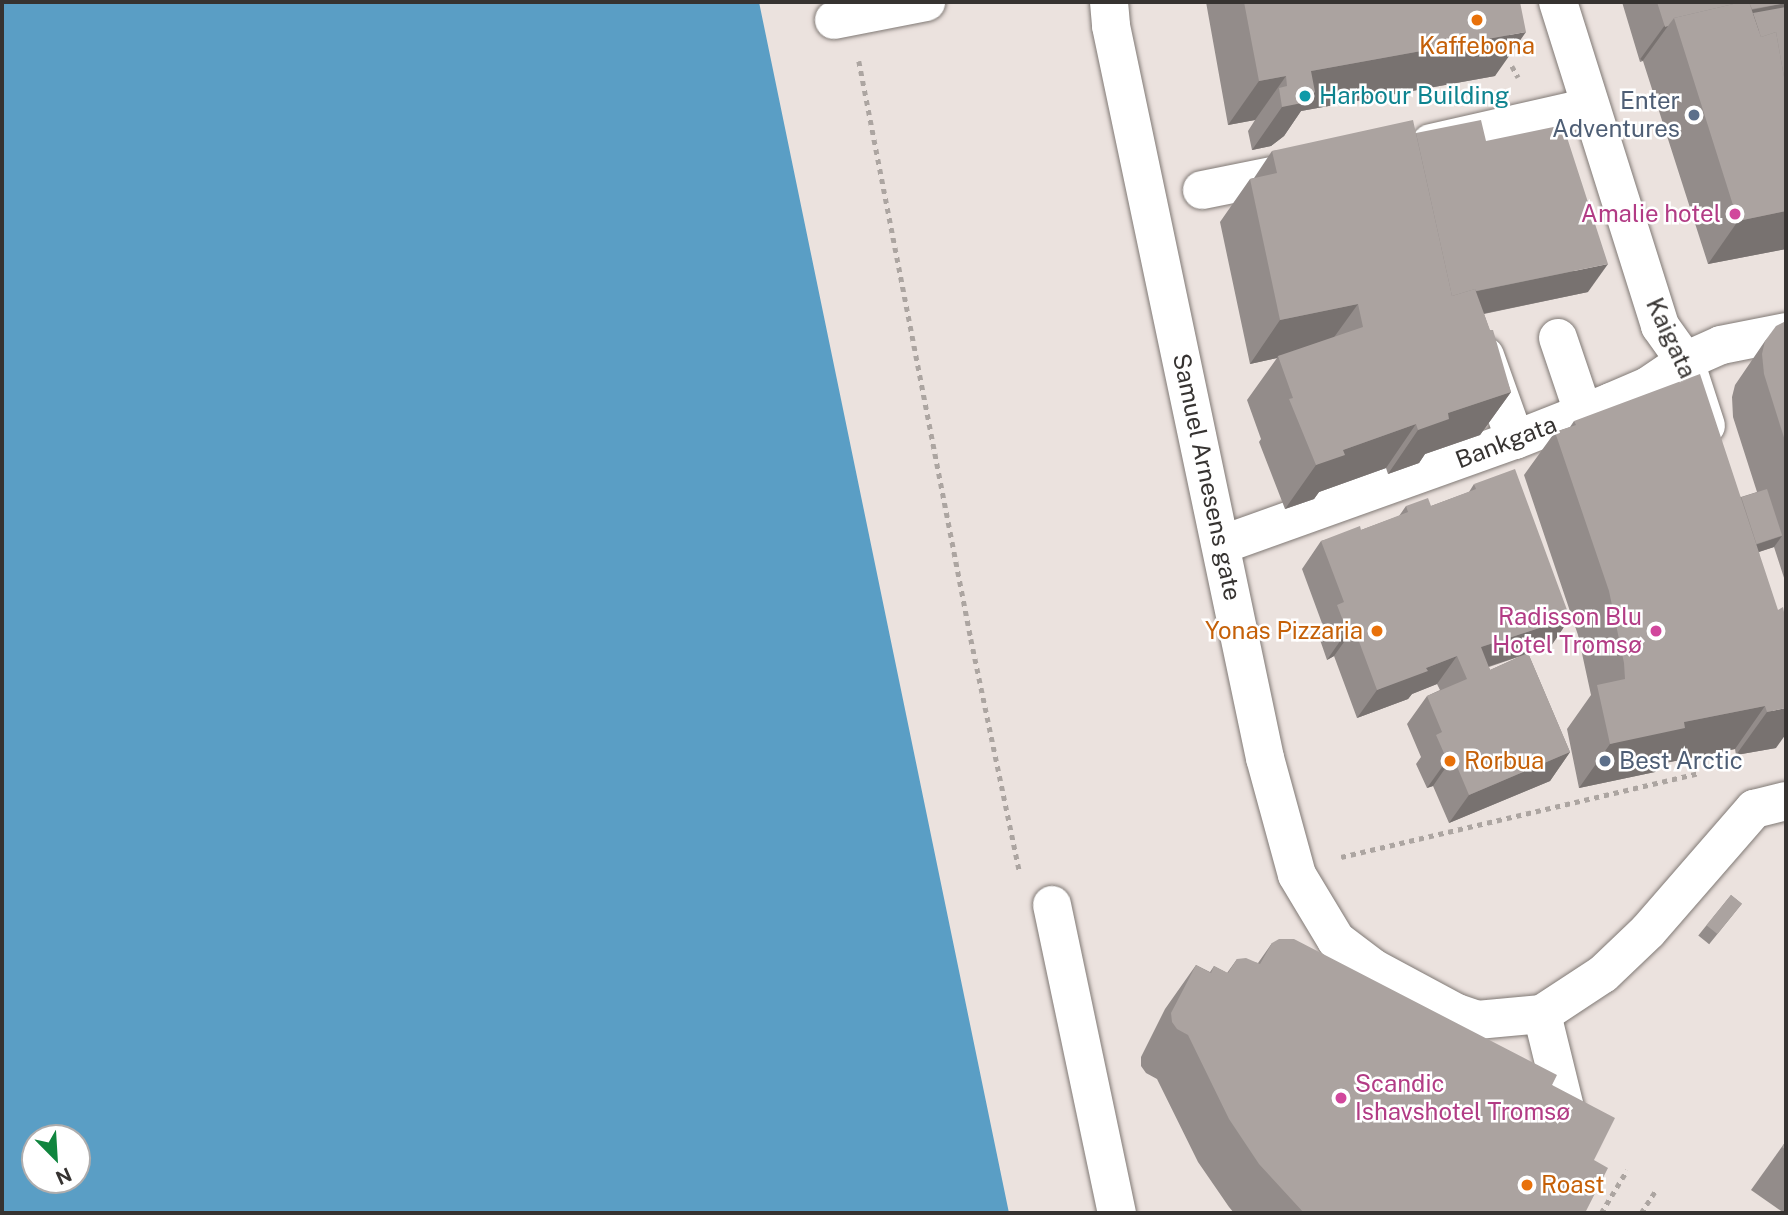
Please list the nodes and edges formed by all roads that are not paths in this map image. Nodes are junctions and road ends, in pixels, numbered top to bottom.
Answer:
1 (926, 2) edge
2 (1110, 2) edge
3 (1558, 2) edge
4 (842, 19) road end
5 (1590, 107) junction
6 (1399, 150) edge
7 (1334, 163) edge
8 (1202, 191) dead end
9 (1786, 332) edge
10 (1558, 338) dead end
11 (1484, 355) edge
12 (1685, 360) junction
13 (1583, 412) junction
14 (1515, 440) junction
15 (1718, 465) edge
16 (1222, 545) junction
17 (1786, 801) edge
18 (1052, 905) dead end
19 (1542, 1014) junction
20 (1599, 1150) edge
21 (1117, 1213) edge

1 - 4 street
2 - 16 street, Samuel Arnesens gate
3 - 5 street, Kaigata
5 - 6 street
5 - 12 street, Kaigata
7 - 8 street
9 - 12 street, Bankgata
10 - 13 street
11 - 14 street
12 - 13 street, Bankgata
12 - 15 street, Kaigata
13 - 14 street, Bankgata
14 - 16 street, Bankgata
16 - 19 street, Samuel Arnesens gate
17 - 19 street
18 - 21 street
19 - 20 street

